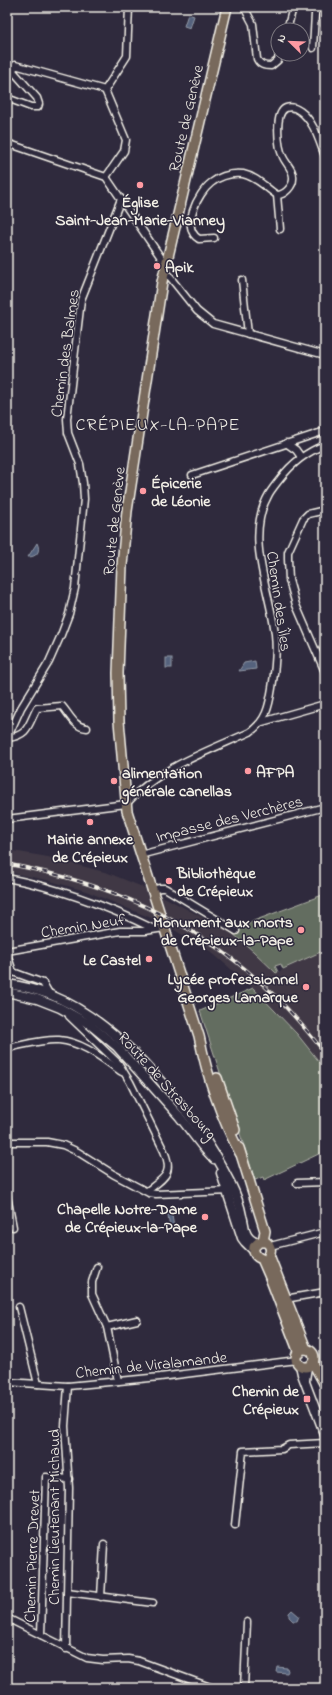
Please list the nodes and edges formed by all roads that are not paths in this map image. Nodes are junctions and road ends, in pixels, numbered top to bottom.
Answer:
1 (129, 7) edge
2 (227, 7) edge
3 (244, 7) edge
4 (294, 7) edge
5 (317, 7) edge
6 (322, 7) edge
7 (289, 22) edge
8 (325, 25) edge
9 (313, 48) dead end
10 (276, 62) edge
11 (105, 90) junction
12 (7, 98) edge
13 (7, 143) edge
14 (325, 156) edge
15 (106, 177) junction
16 (277, 195) junction
17 (121, 199) junction
18 (179, 210) junction
19 (192, 214) junction
20 (280, 229) dead end
21 (214, 238) dead end
22 (165, 268) junction
23 (242, 280) dead end
24 (248, 334) junction
25 (325, 355) edge
26 (325, 431) edge
27 (286, 444) junction
28 (325, 445) edge
29 (301, 457) junction
30 (192, 474) dead end
31 (325, 510) edge
32 (325, 672) edge
33 (325, 704) edge
34 (262, 722) junction
35 (86, 728) dead end
36 (7, 738) edge
37 (126, 804) junction
38 (325, 807) edge
39 (7, 819) edge
40 (140, 855) junction
41 (7, 878) edge
42 (151, 890) junction
43 (160, 929) junction
44 (236, 932) dead end
45 (7, 952) edge
46 (7, 984) edge
47 (7, 992) edge
48 (50, 995) junction
49 (60, 1008) junction
50 (7, 1048) edge
51 (124, 1074) junction
52 (7, 1142) edge
53 (325, 1182) edge
54 (297, 1183) dead end
55 (147, 1191) junction
56 (231, 1191) junction
57 (7, 1196) edge
58 (13, 1227) dead end
59 (325, 1232) edge
60 (262, 1249) junction
61 (97, 1267) dead end
62 (325, 1292) edge
63 (285, 1299) junction
64 (19, 1307) dead end
65 (137, 1320) dead end
66 (107, 1327) junction
67 (304, 1360) junction
68 (7, 1382) edge
69 (118, 1382) junction
70 (38, 1384) junction
71 (325, 1385) edge
72 (68, 1386) junction
73 (325, 1435) edge
74 (325, 1443) edge
75 (69, 1479) junction
76 (235, 1525) dead end
77 (104, 1544) dead end
78 (67, 1592) junction
79 (101, 1597) junction
80 (152, 1604) dead end
81 (7, 1618) edge
82 (247, 1622) dead end
83 (41, 1635) junction
84 (66, 1649) junction
85 (212, 1688) edge
86 (244, 1688) edge

1 - 11 street
2 - 18 main road, Route de Genève
3 - 10 street
4 - 7 street
5 - 9 street
6 - 8 street
11 - 12 street
11 - 15 street
13 - 15 street
14 - 16 street
15 - 17 street
16 - 19 street
16 - 20 street
17 - 22 street
17 - 36 street, Chemin des Balmes
18 - 19 street
18 - 22 main road, Route de Genève
19 - 21 street
22 - 24 street
22 - 37 main road, Route de Genève
23 - 24 street
24 - 25 street
26 - 27 street
27 - 29 street
27 - 30 street
28 - 29 street, Chemin des Îles
29 - 34 street, Chemin des Îles
31 - 32 street
33 - 34 street
34 - 37 street
35 - 36 street
37 - 39 street
37 - 40 main road, Route de Genève
38 - 40 street, Impasse des Verchères
40 - 42 main road, Route de Genève
41 - 43 street
42 - 43 main road, Route de Genève
42 - 44 street
43 - 45 street, Chemin Neuf
43 - 60 main road, Route de Genève
45 - 48 street
46 - 48 main road, Route de Strasbourg
47 - 49 main road, Route de Strasbourg
48 - 56 main road, Route de Strasbourg
49 - 51 street
49 - 56 main road, Route de Strasbourg
50 - 51 street
51 - 55 street
52 - 55 street
53 - 54 street
55 - 56 street
56 - 60 main road, Route de Strasbourg
57 - 58 street
59 - 60 street
60 - 63 main road, Route de Genève
60 - 67 main road, Route de Genève
61 - 66 street
62 - 63 street
63 - 67 main road, Route de Genève
64 - 70 street
65 - 66 street
66 - 69 street
67 - 69 street, Chemin de Viralamande
67 - 71 main road
67 - 73 main road
68 - 70 street, Chemin de Viralamande
69 - 72 street, Chemin de Viralamande
70 - 72 street, Chemin de Viralamande
72 - 75 street, Chemin Lieutenant Michaud
74 - 76 street
75 - 78 street, Chemin Lieutenant Michaud
75 - 83 street, Chemin Pierre Drevet
77 - 79 street
78 - 79 street
78 - 84 street, Chemin Lieutenant Michaud
79 - 80 street
81 - 83 street, Chemin Pierre Drevet
82 - 86 street
83 - 84 street, Chemin Pierre Drevet
84 - 85 street, Chemin Pierre Drevet

